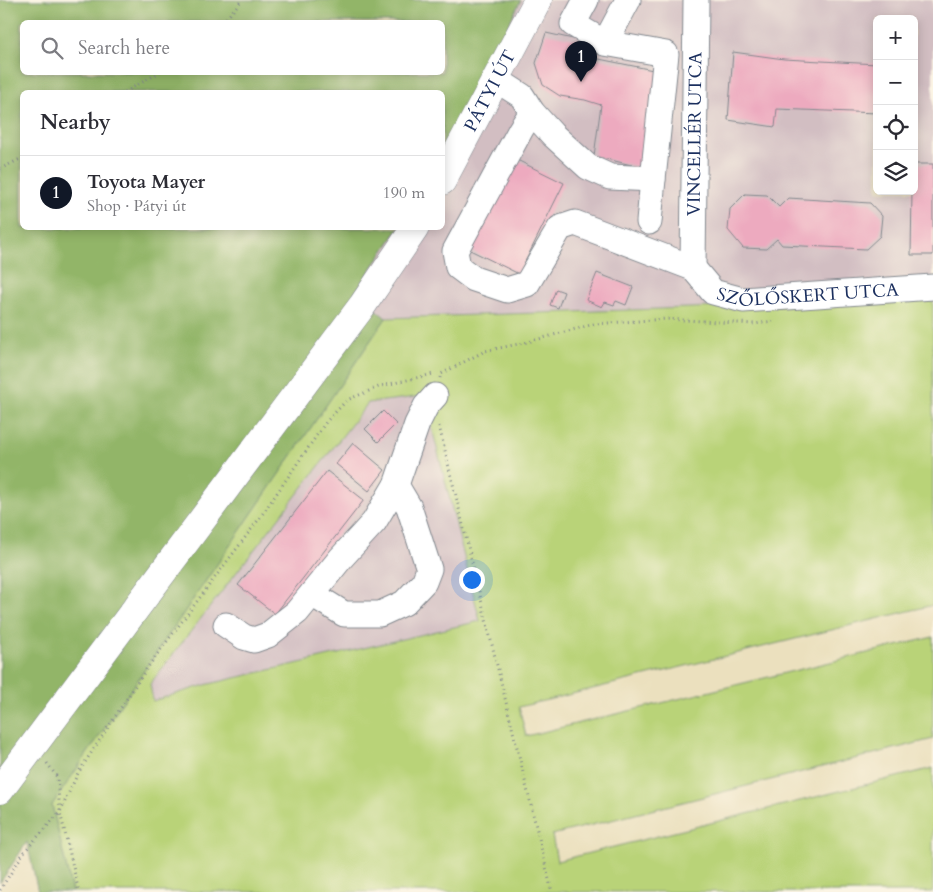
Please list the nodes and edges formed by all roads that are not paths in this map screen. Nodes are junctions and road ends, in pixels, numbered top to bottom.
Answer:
1 (538, 0) edge
2 (586, 0) edge
3 (628, 0) edge
4 (696, 0) edge
5 (605, 43) junction
6 (497, 80) junction
7 (532, 112) junction
8 (445, 175) edge
9 (653, 179) junction
10 (649, 222) dead end
11 (414, 230) edge
12 (693, 268) junction
13 (933, 287) edge
14 (438, 385) road end
15 (396, 485) junction
16 (312, 594) junction
17 (226, 625) dead end
18 (0, 790) edge

1 - 6 main road, PÁTYI ÚT
2 - 5 street
3 - 5 street
4 - 12 street, VINCELLÉR UTCA
5 - 9 street
6 - 7 street
6 - 8 main road, PÁTYI ÚT
7 - 9 street
7 - 12 street
9 - 10 street
11 - 18 main road
12 - 13 street, SZŐLŐSKERT UTCA
14 - 15 street
15 - 16 street
15 - 16 street
16 - 17 street

